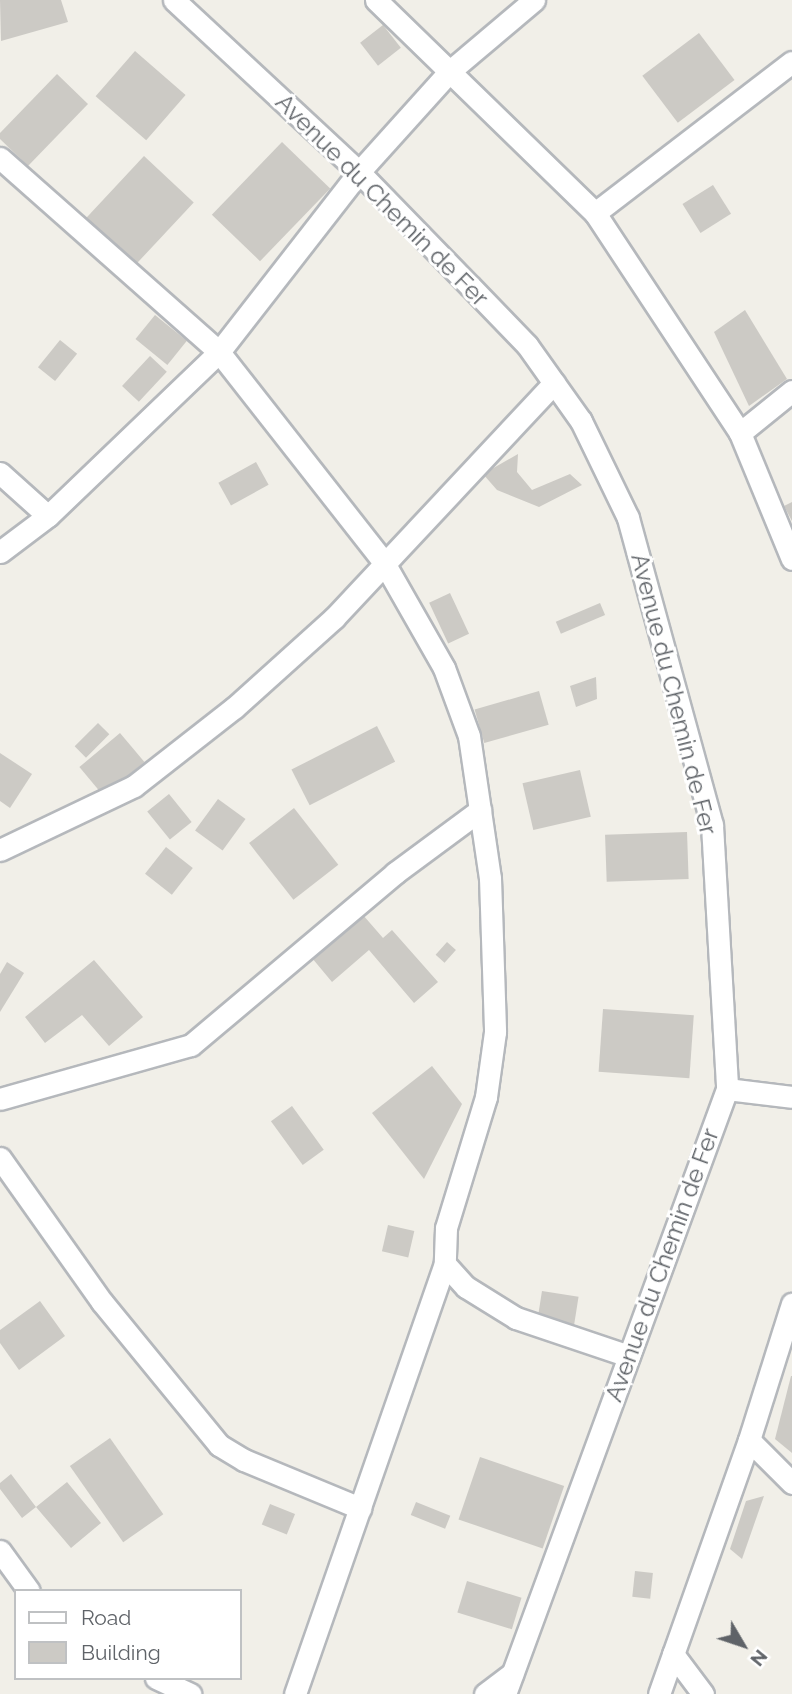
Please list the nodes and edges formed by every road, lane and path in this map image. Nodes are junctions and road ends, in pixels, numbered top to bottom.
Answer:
1 (174, 0) edge
2 (376, 0) edge
3 (534, 0) edge
4 (792, 62) edge
5 (450, 71) junction
6 (0, 158) edge
7 (359, 172) junction
8 (595, 213) junction
9 (219, 352) junction
10 (555, 383) junction
11 (792, 391) edge
12 (740, 433) junction
13 (0, 473) edge
14 (48, 516) junction
15 (0, 552) edge
16 (792, 559) edge
17 (383, 561) junction
18 (480, 810) junction
19 (0, 850) edge
20 (727, 1089) junction
21 (792, 1097) edge
22 (0, 1099) edge
23 (0, 1158) edge
24 (445, 1264) junction
25 (792, 1304) edge
26 (629, 1356) junction
27 (750, 1440) junction
28 (792, 1483) edge
29 (360, 1508) junction
30 (0, 1551) edge
31 (28, 1589) edge
32 (673, 1654) junction
33 (160, 1680) edge
34 (509, 1684) edge
35 (191, 1694) edge
36 (295, 1694) edge
37 (485, 1694) edge
38 (659, 1694) edge
39 (703, 1694) edge

1 - 7 street, Avenue du Chemin de Fer
2 - 5 street
3 - 5 street
4 - 8 street
5 - 7 street
5 - 8 street
6 - 9 street
7 - 9 street
7 - 10 street, Avenue du Chemin de Fer
8 - 12 street
9 - 14 street
9 - 17 street
10 - 17 street
10 - 20 street, Avenue du Chemin de Fer
11 - 12 street
12 - 16 street
13 - 14 street
14 - 15 street
17 - 18 street
17 - 19 street
18 - 22 street
18 - 24 street
20 - 21 street
20 - 26 street, Avenue du Chemin de Fer
23 - 29 street
24 - 26 street
24 - 29 street
25 - 27 street
26 - 34 street, Avenue du Chemin de Fer
27 - 28 street
27 - 32 street
29 - 36 street
30 - 31 street
32 - 38 street
32 - 39 street
33 - 35 street
34 - 37 street

